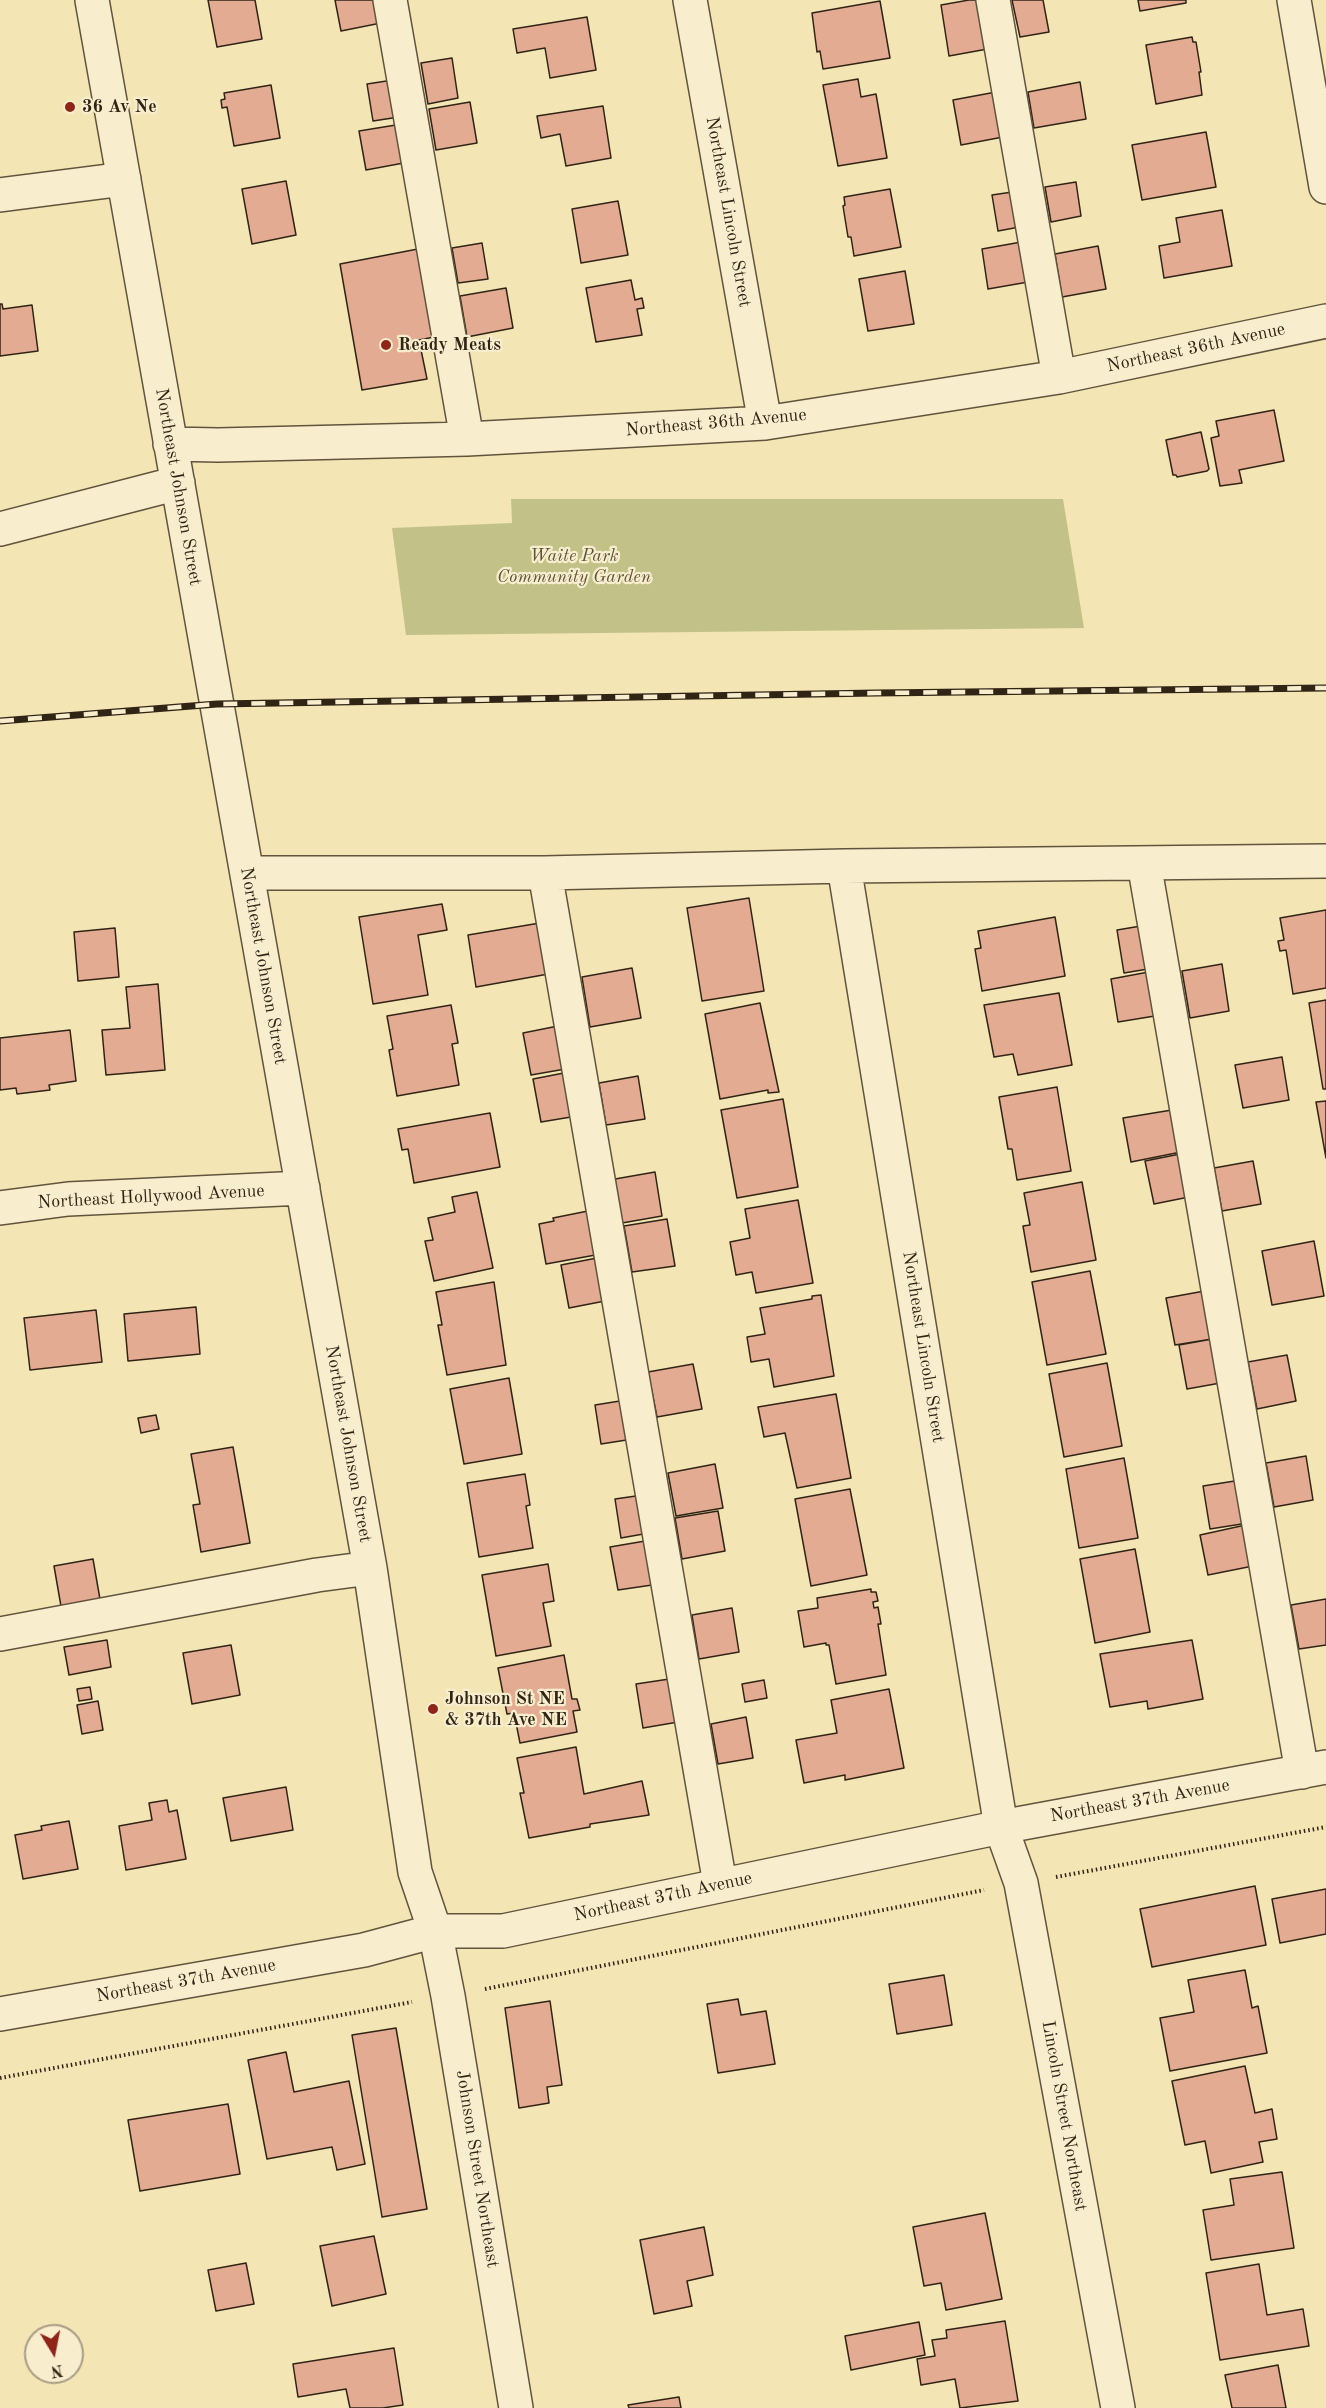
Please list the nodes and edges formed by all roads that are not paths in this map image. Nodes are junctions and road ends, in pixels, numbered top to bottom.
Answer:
1 (92, 0) edge
2 (390, 0) edge
3 (690, 0) edge
4 (993, 0) edge
5 (1293, 0) edge
6 (124, 179) junction
7 (1326, 187) edge
8 (0, 195) edge
9 (1326, 321) edge
10 (1059, 377) junction
11 (765, 423) junction
12 (467, 439) junction
13 (171, 444) junction
14 (178, 483) junction
15 (0, 529) edge
16 (1326, 861) edge
17 (1144, 863) junction
18 (844, 866) junction
19 (247, 873) junction
20 (545, 873) junction
21 (303, 1188) junction
22 (0, 1208) edge
23 (370, 1568) junction
24 (0, 1634) edge
25 (1314, 1770) edge
26 (1001, 1827) junction
27 (720, 1884) junction
28 (435, 1931) junction
29 (0, 2014) edge
30 (516, 2408) edge
31 (1118, 2408) edge

1 - 6 street, Northeast Johnson Street
2 - 12 street
3 - 11 street, Northeast Lincoln Street
4 - 10 street
5 - 7 street
6 - 8 street
6 - 13 street, Northeast Johnson Street
9 - 10 street, Northeast 36th Avenue
10 - 11 street, Northeast 36th Avenue
11 - 12 street, Northeast 36th Avenue
12 - 13 street, Northeast 36th Avenue
13 - 14 street, Northeast Johnson Street
14 - 15 street
14 - 19 street, Northeast Johnson Street
16 - 17 street
17 - 18 street
17 - 25 street
18 - 20 street
18 - 26 street, Northeast Lincoln Street
19 - 20 street
19 - 21 street, Northeast Johnson Street
20 - 27 street
21 - 22 street, Northeast Hollywood Avenue
21 - 23 street, Northeast Johnson Street
23 - 24 street
23 - 28 street, Northeast Johnson Street
25 - 26 street, Northeast 37th Avenue
26 - 27 street, Northeast 37th Avenue
26 - 31 street, Lincoln Street Northeast
27 - 28 street, Northeast 37th Avenue
28 - 29 street, Northeast 37th Avenue
28 - 30 street, Johnson Street Northeast

